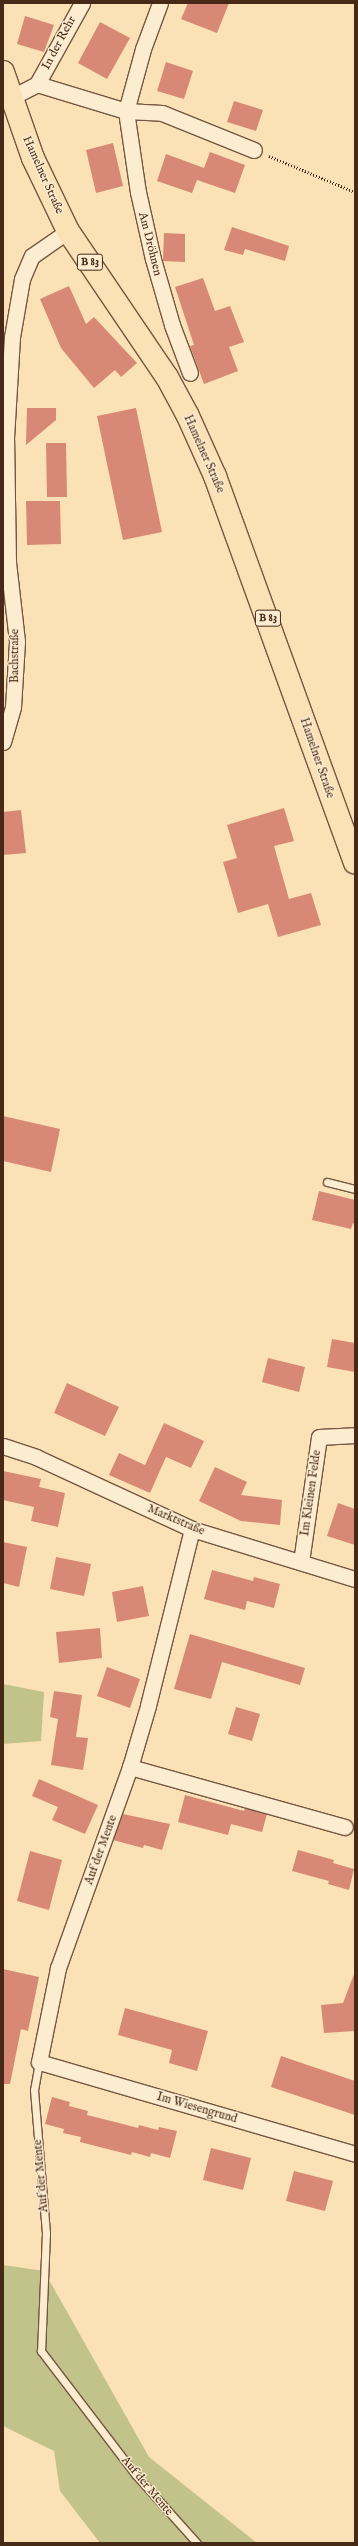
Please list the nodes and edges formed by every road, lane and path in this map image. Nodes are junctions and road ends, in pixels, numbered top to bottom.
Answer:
1 (82, 3) edge
2 (160, 3) edge
3 (3, 72) edge
4 (37, 84) junction
5 (12, 97) junction
6 (126, 112) junction
7 (254, 150) joint
8 (355, 192) edge
9 (68, 231) junction
10 (190, 372) dead end
11 (5, 438) edge
12 (3, 742) edge
13 (355, 862) edge
14 (327, 1182) dead end
15 (355, 1188) edge
16 (355, 1435) edge
17 (3, 1446) edge
18 (192, 1528) junction
19 (301, 1562) junction
20 (355, 1579) edge
21 (130, 1767) junction
22 (345, 1827) dead end
23 (39, 2062) junction
24 (355, 2154) edge
25 (197, 2543) edge

1 - 4 street, In der Rehr
2 - 6 street, Am Dröhnen
3 - 5 main road, Hamelner Straße / B 83
4 - 5 street
4 - 6 street
5 - 9 main road, Hamelner Straße / B 83
6 - 7 street
6 - 10 street, Am Dröhnen
7 - 8 path
9 - 11 street, Bachstraße
9 - 13 main road, Hamelner Straße / B 83
11 - 12 street, Bachstraße
14 - 15 lane
16 - 19 street, Im Kleinen Felde
17 - 18 street, Marktstraße
18 - 19 street, Marktstraße
18 - 21 street, Auf der Mente
19 - 20 street, Marktstraße
21 - 22 street
21 - 23 street, Auf der Mente
23 - 24 street, Im Wiesengrund
23 - 25 lane, Auf der Mente

